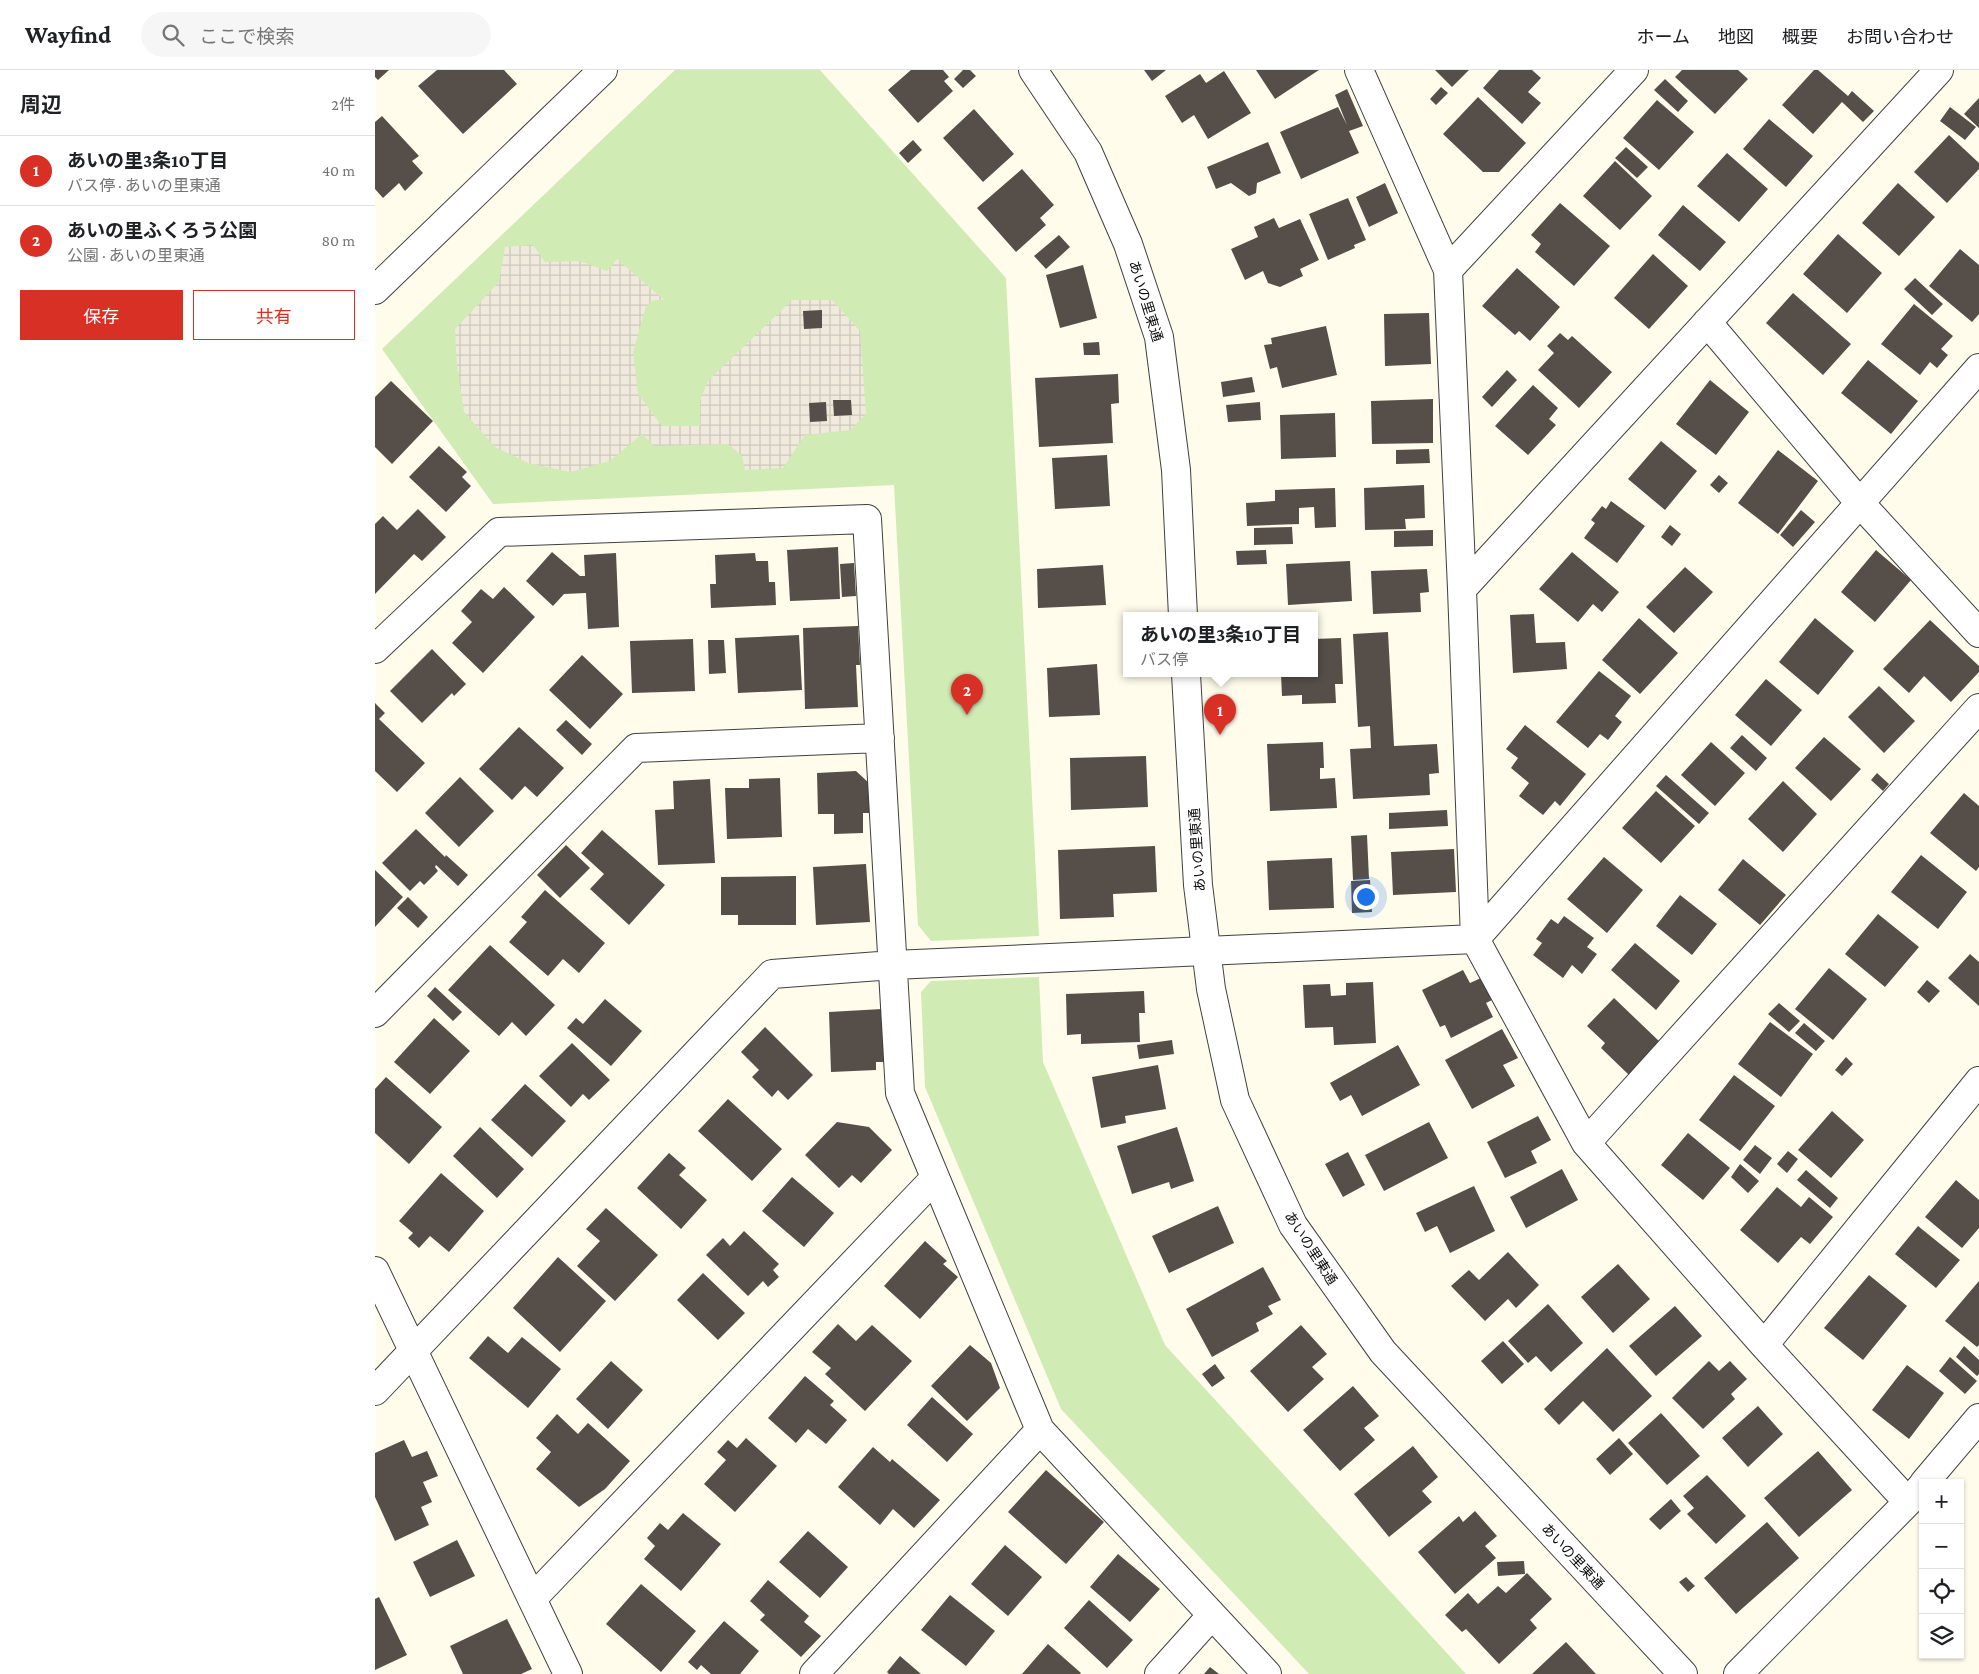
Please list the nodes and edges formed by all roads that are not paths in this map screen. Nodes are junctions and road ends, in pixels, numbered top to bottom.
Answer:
1 (603, 70) edge
2 (1033, 70) edge
3 (1359, 70) edge
4 (1634, 70) edge
5 (1939, 70) edge
6 (1448, 270) junction
7 (375, 290) edge
8 (1707, 322) junction
9 (1979, 368) edge
10 (1859, 502) junction
11 (1462, 589) junction
12 (1183, 612) edge
13 (1979, 633) edge
14 (375, 649) edge
15 (1186, 677) edge
16 (1979, 708) edge
17 (880, 738) junction
18 (1475, 939) junction
19 (1206, 950) junction
20 (893, 965) junction
21 (375, 1013) edge
22 (1979, 1081) edge
23 (1586, 1143) junction
24 (935, 1178) junction
25 (375, 1272) edge
26 (1764, 1344) junction
27 (413, 1350) junction
28 (375, 1391) edge
29 (1979, 1418) edge
30 (1040, 1430) junction
31 (1928, 1479) edge
32 (1919, 1490) edge
33 (532, 1599) junction
34 (1212, 1615) junction
35 (568, 1674) edge
36 (814, 1674) edge
37 (1159, 1674) edge
38 (1267, 1674) edge
39 (1683, 1674) edge
40 (1739, 1674) edge

1 - 7 street
2 - 12 street, あいの里東通
3 - 6 street
4 - 6 street
5 - 8 street
6 - 11 street
8 - 10 street
8 - 11 street
9 - 10 street
10 - 13 street
10 - 18 street
11 - 18 street
14 - 17 street
15 - 19 street, あいの里東通
16 - 23 street
17 - 20 street
17 - 21 street
18 - 19 street
18 - 23 street
19 - 20 street
19 - 39 street, あいの里東通
20 - 24 street
20 - 27 street
22 - 26 street
23 - 26 street
24 - 30 street
24 - 33 street
25 - 27 street
26 - 32 street
27 - 28 street
27 - 33 street
29 - 31 street
30 - 34 street
30 - 36 street
32 - 40 street
33 - 35 street
34 - 37 street
34 - 38 street

